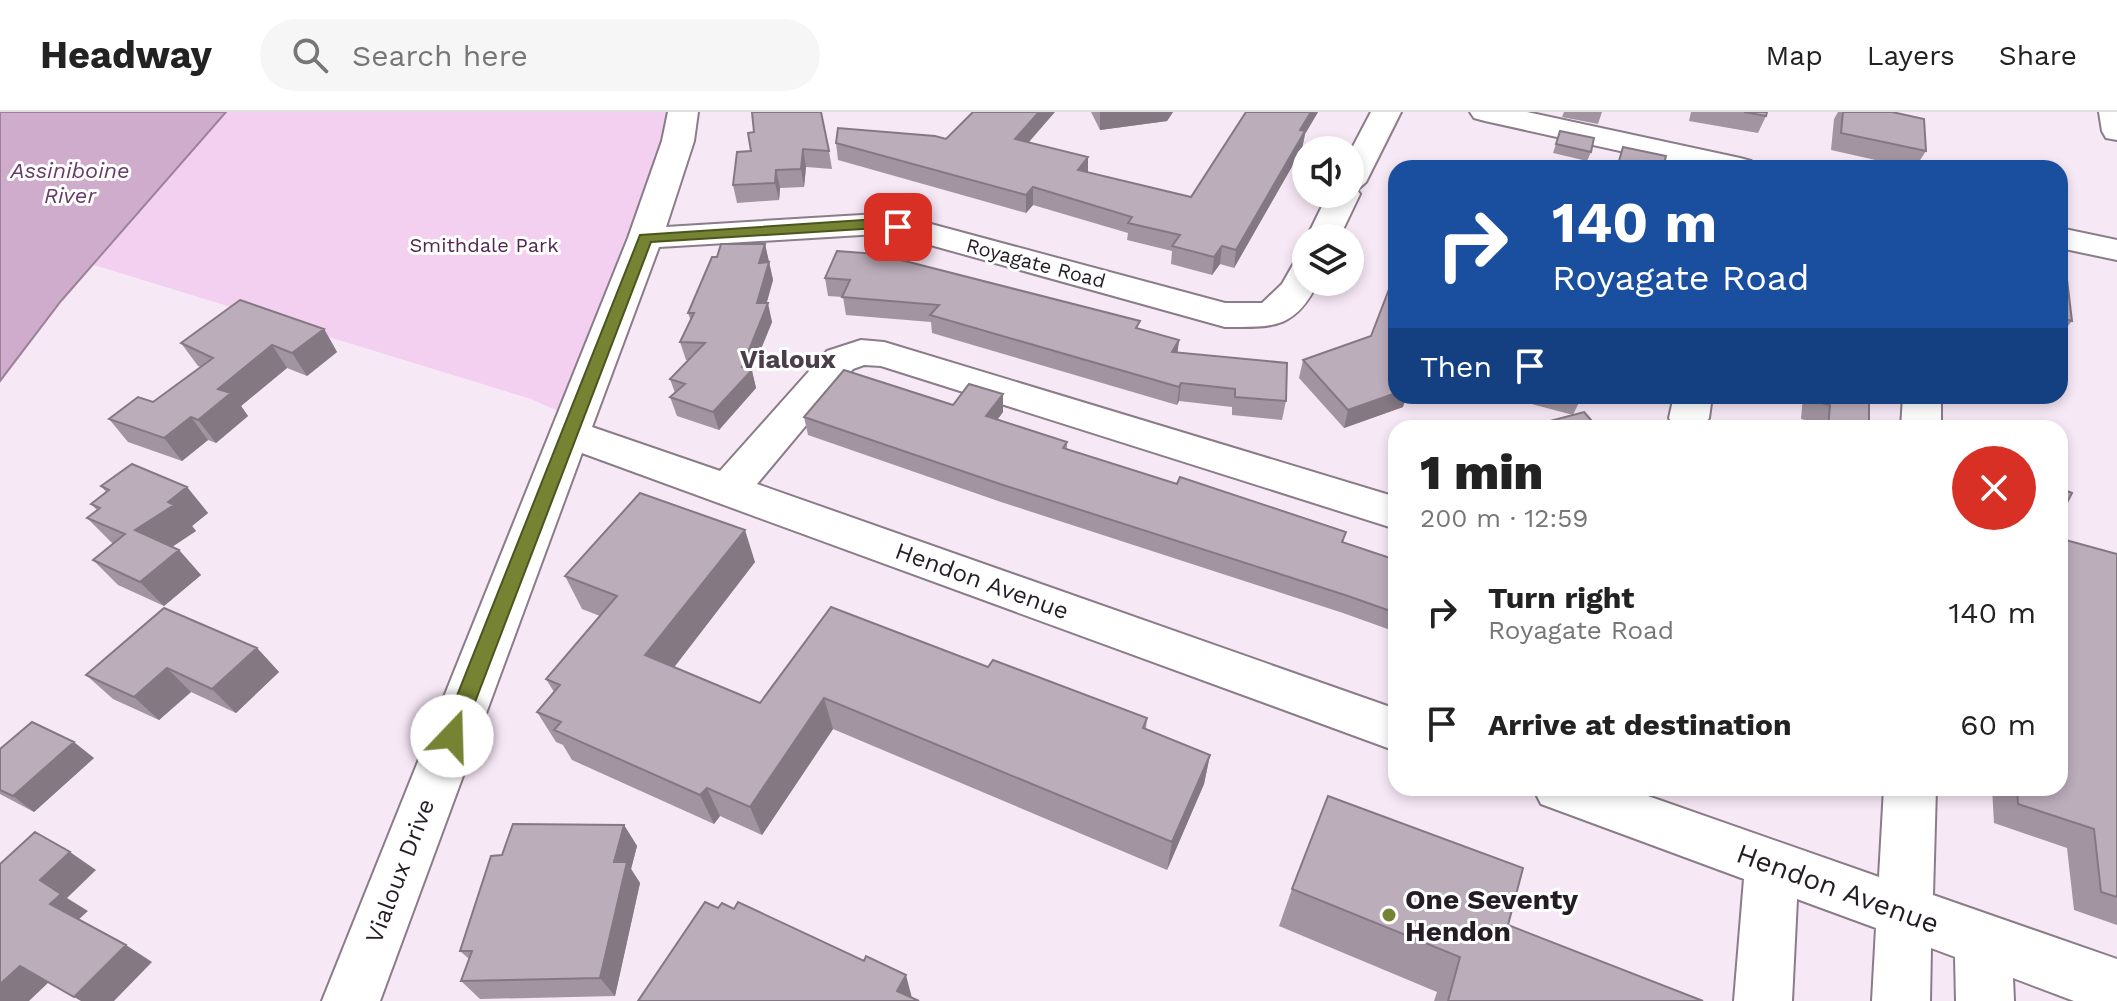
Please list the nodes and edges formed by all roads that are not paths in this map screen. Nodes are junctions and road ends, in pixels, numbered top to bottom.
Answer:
1 (683, 112) edge
2 (1386, 112) edge
3 (1485, 112) edge
4 (2114, 112) edge
5 (2117, 131) edge
6 (1364, 155) edge
7 (1702, 160) edge
8 (645, 238) junction
9 (2068, 240) edge
10 (2117, 250) edge
11 (1292, 294) edge
12 (568, 433) junction
13 (728, 490) junction
14 (1388, 511) edge
15 (1388, 727) edge
16 (1581, 796) edge
17 (1910, 796) edge
18 (1772, 864) junction
19 (1907, 913) junction
20 (1983, 940) junction
21 (2117, 988) edge
22 (351, 1001) edge
23 (1763, 1001) edge
24 (1901, 1001) edge
25 (1985, 1001) edge

1 - 8 street, Vialoux Drive
2 - 6 street
3 - 7 street
4 - 5 street
8 - 11 street, Royagate Road
8 - 12 street, Vialoux Drive
9 - 10 street
12 - 13 street, Hendon Avenue
12 - 22 street, Vialoux Drive
13 - 14 street
13 - 15 street, Hendon Avenue
16 - 18 street, Hendon Avenue
17 - 19 street
18 - 19 street, Hendon Avenue
18 - 23 street
19 - 20 street, Hendon Avenue
19 - 24 street
20 - 21 street, Hendon Avenue
20 - 25 street

